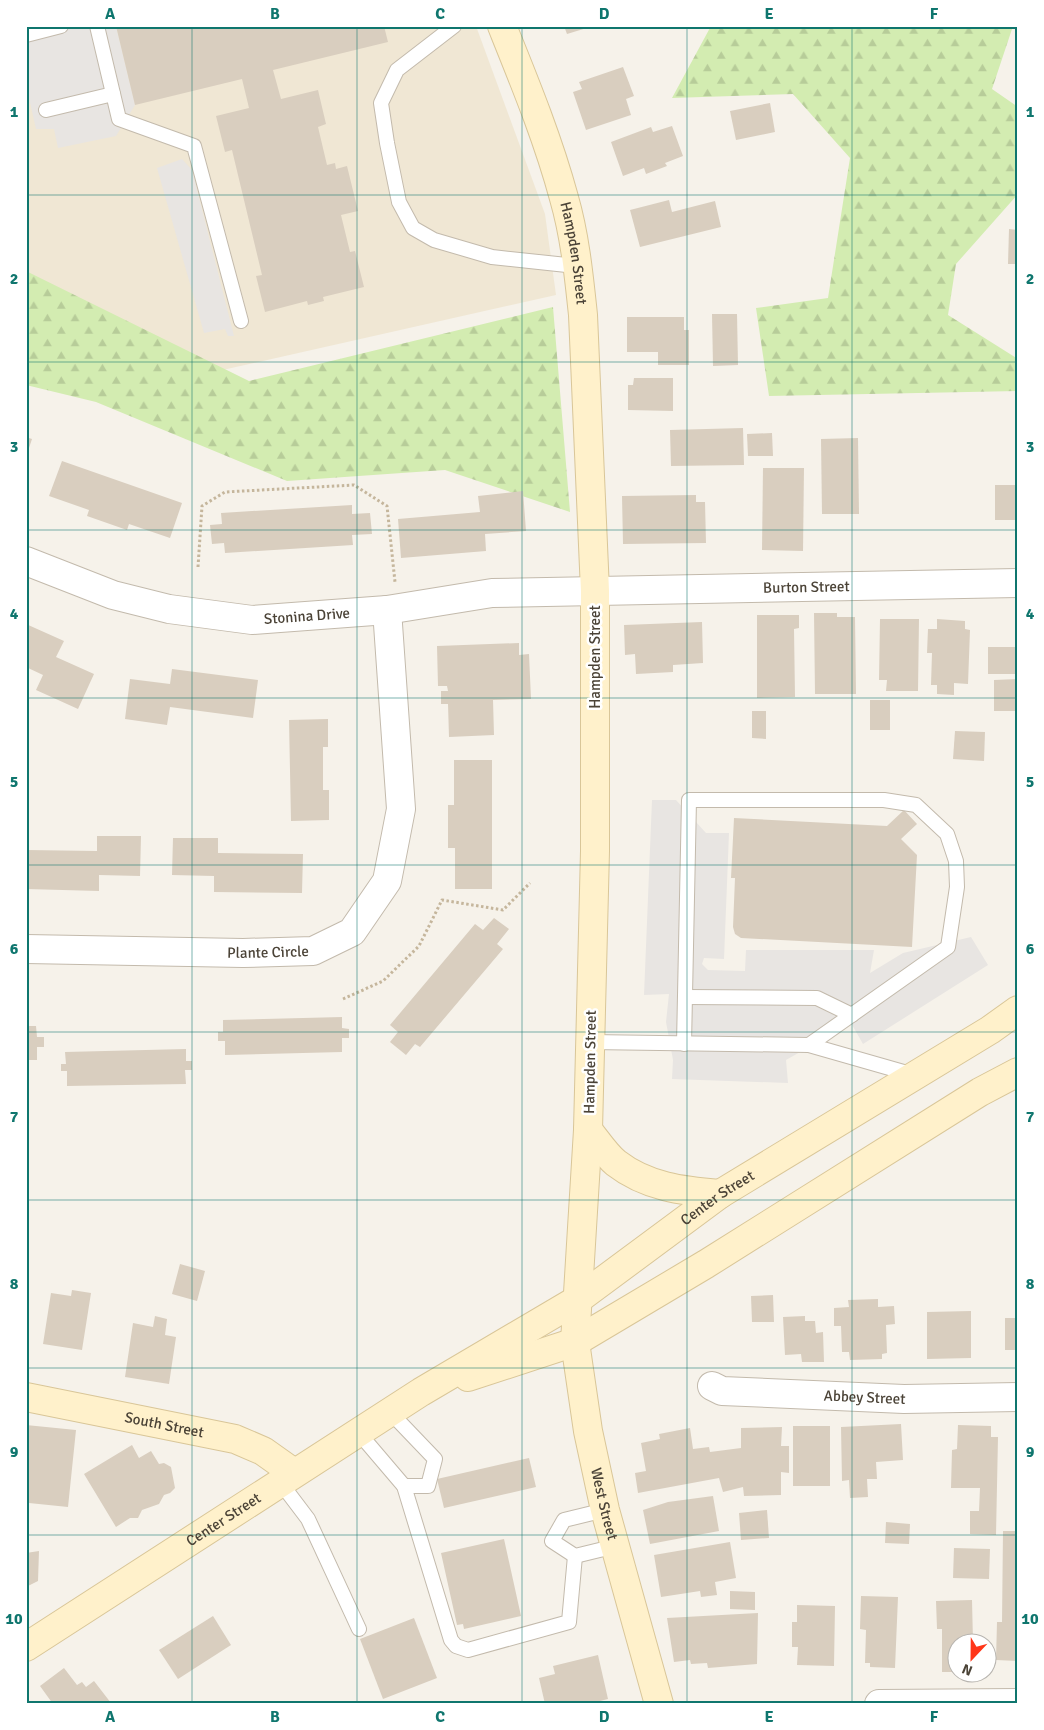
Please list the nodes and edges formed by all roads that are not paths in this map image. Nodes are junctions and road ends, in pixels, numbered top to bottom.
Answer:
1 (61, 26) edge
2 (97, 26) edge
3 (454, 26) edge
4 (502, 26) edge
5 (26, 35) edge
6 (113, 94) junction
7 (46, 110) dead end
8 (576, 266) junction
9 (241, 321) dead end
10 (26, 561) edge
11 (1018, 583) edge
12 (595, 591) junction
13 (392, 609) junction
14 (26, 949) edge
15 (685, 997) junction
16 (1018, 1010) edge
17 (852, 1015) junction
18 (590, 1042) junction
19 (684, 1044) junction
20 (810, 1045) junction
21 (1018, 1072) edge
22 (915, 1076) junction
23 (588, 1130) junction
24 (720, 1194) junction
25 (577, 1300) junction
26 (575, 1342) junction
27 (712, 1386) dead end
28 (421, 1392) junction
29 (26, 1397) edge
30 (1018, 1397) edge
31 (390, 1412) junction
32 (358, 1432) junction
33 (287, 1478) junction
34 (404, 1486) junction
35 (605, 1510) junction
36 (616, 1546) junction
37 (575, 1556) junction
38 (359, 1629) dead end
39 (26, 1647) edge
40 (1018, 1703) edge
41 (659, 1704) edge
42 (879, 1704) edge

1 - 5 lane
2 - 6 lane
3 - 8 lane
4 - 8 main road, Hampden Street
6 - 7 lane
6 - 9 lane
8 - 12 main road, Hampden Street
10 - 13 street, Stonina Drive
11 - 12 street, Burton Street
12 - 13 street, Stonina Drive
12 - 18 main road, Hampden Street
13 - 14 street, Plante Circle
15 - 17 lane
15 - 17 lane
15 - 19 lane
16 - 22 main road, Center Street
17 - 20 lane
18 - 19 lane
18 - 23 main road, Hampden Street
19 - 20 lane
20 - 22 lane
21 - 26 main road, Center Street
22 - 24 main road, Center Street
23 - 24 main road
23 - 25 main road, Hampden Street
24 - 25 main road, Center Street
25 - 26 main road, West Street
25 - 28 main road, Center Street
26 - 28 main road, Center Street
26 - 35 main road, West Street
27 - 30 street, Abbey Street
28 - 31 main road, Center Street
29 - 33 main road, South Street
31 - 32 main road, Center Street
31 - 34 lane
32 - 33 main road, Center Street
32 - 34 lane
33 - 38 lane
33 - 39 main road, Center Street
34 - 37 lane
35 - 36 main road, West Street
35 - 37 lane
36 - 37 lane
36 - 41 main road, West Street
40 - 42 street

